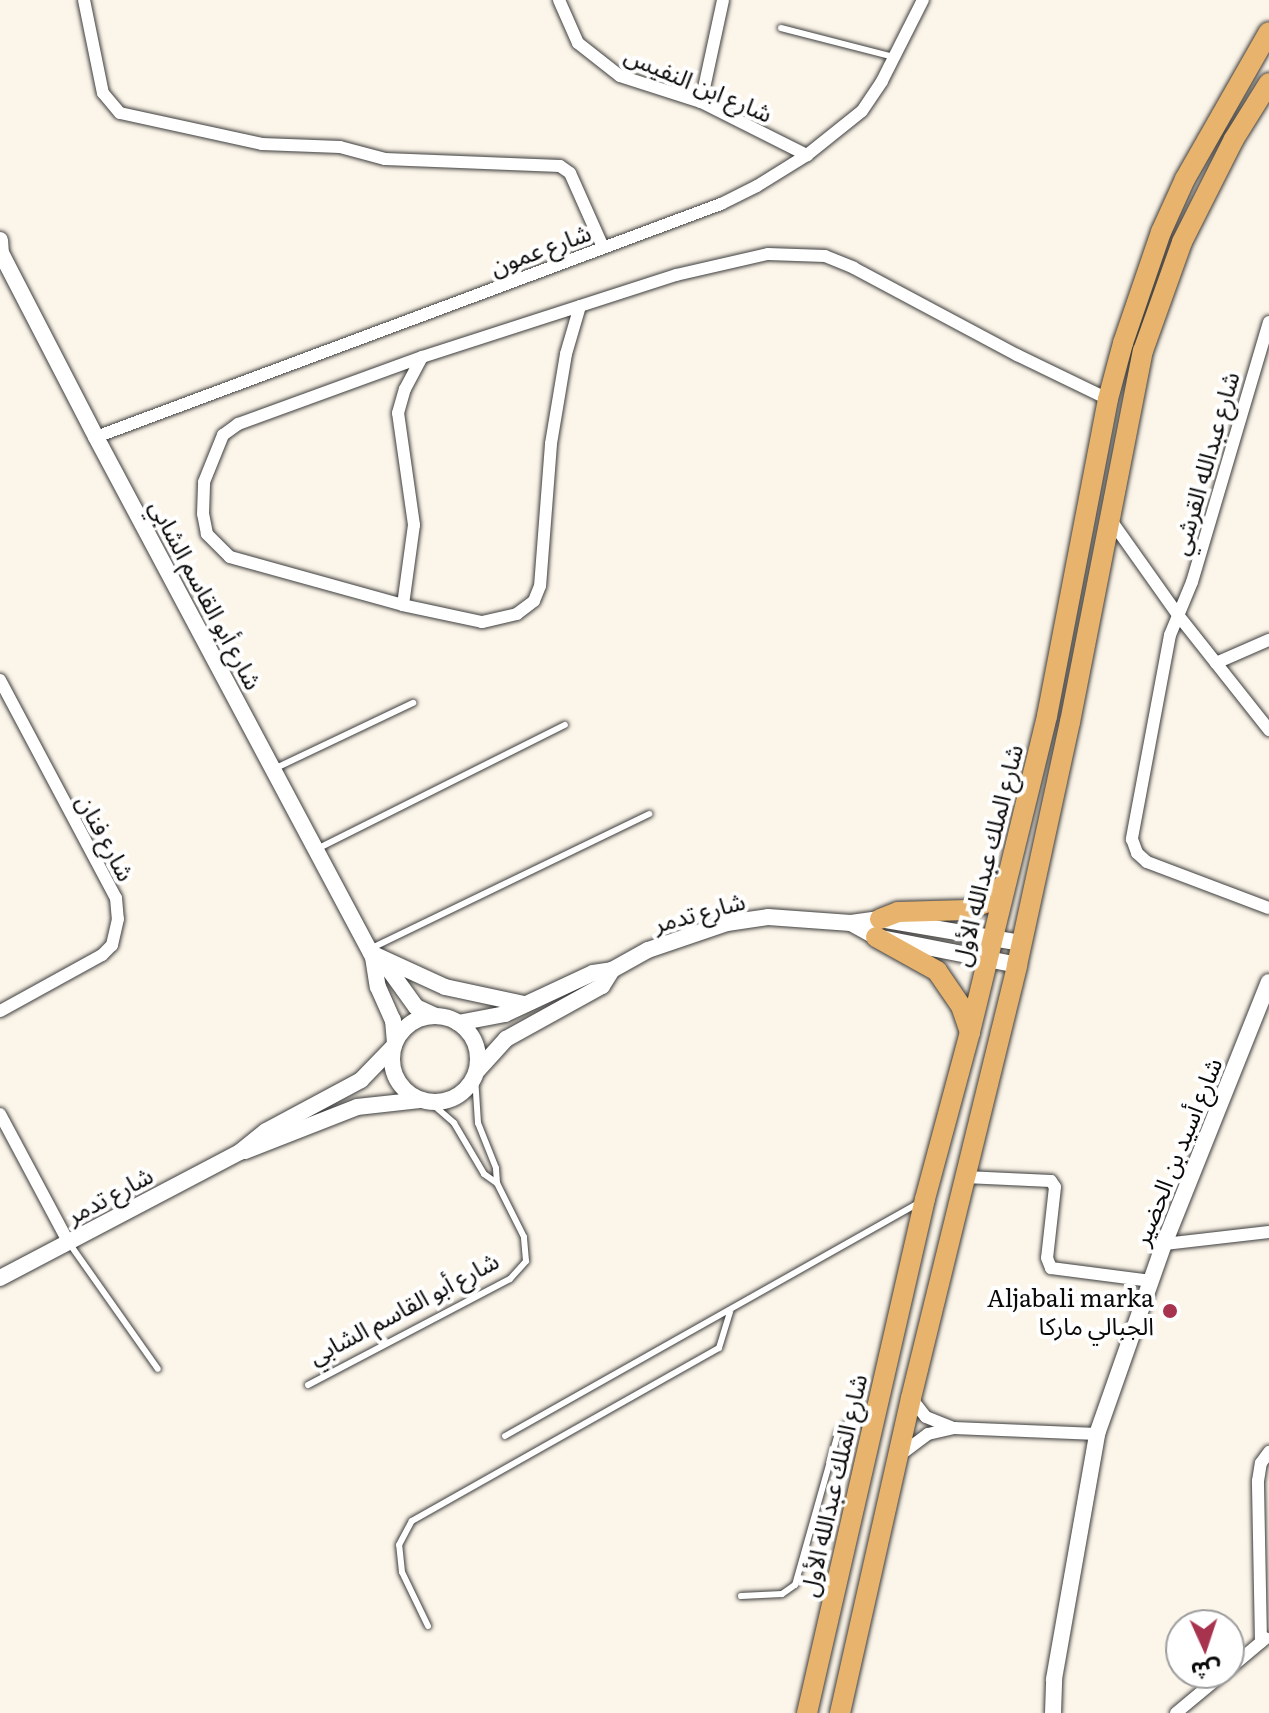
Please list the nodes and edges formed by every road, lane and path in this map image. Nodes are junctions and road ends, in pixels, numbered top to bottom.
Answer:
1 (84, 0) edge
2 (559, 0) edge
3 (723, 0) edge
4 (923, 0) edge
5 (781, 28) dead end
6 (1269, 32) edge
7 (894, 57) junction
8 (1269, 83) edge
9 (701, 102) junction
10 (807, 155) junction
11 (0, 240) edge
12 (603, 247) junction
13 (0, 253) edge
14 (580, 306) junction
15 (1269, 322) edge
16 (422, 357) junction
17 (1108, 399) junction
18 (1129, 407) junction
19 (96, 437) junction
20 (1108, 517) junction
21 (403, 605) junction
22 (1178, 615) junction
23 (1269, 640) edge
24 (1216, 663) junction
25 (0, 680) edge
26 (413, 703) dead end
27 (565, 725) dead end
28 (1269, 730) edge
29 (273, 770) junction
30 (649, 814) dead end
31 (316, 850) junction
32 (1006, 882) junction
33 (1269, 908) edge
34 (878, 928) junction
35 (992, 938) junction
36 (1022, 943) junction
37 (371, 953) junction
38 (987, 959) junction
39 (1017, 965) junction
40 (612, 970) junction
41 (1269, 982) edge
42 (526, 1004) junction
43 (0, 1011) edge
44 (435, 1016) junction
45 (458, 1023) junction
46 (970, 1032) junction
47 (395, 1045) junction
48 (475, 1075) junction
49 (425, 1101) junction
50 (0, 1114) edge
51 (240, 1152) junction
52 (965, 1177) junction
53 (497, 1183) junction
54 (925, 1199) junction
55 (1269, 1232) edge
56 (69, 1243) junction
57 (1164, 1244) junction
58 (0, 1278) edge
59 (1151, 1281) junction
60 (730, 1312) junction
61 (158, 1369) dead end
62 (308, 1385) dead end
63 (911, 1398) junction
64 (873, 1421) junction
65 (954, 1428) junction
66 (1097, 1434) junction
67 (505, 1436) dead end
68 (1269, 1452) edge
69 (897, 1458) junction
70 (741, 1596) dead end
71 (428, 1626) dead end
72 (1265, 1639) edge
73 (820, 1650) junction
74 (1245, 1656) edge
75 (853, 1658) junction
76 (1205, 1689) edge
77 (807, 1713) edge
78 (840, 1713) edge
79 (1053, 1713) edge
80 (1176, 1713) edge

1 - 12 street
2 - 9 street, شارع ابن النفيس
3 - 9 street
4 - 7 street, شارع عمون
5 - 7 lane
6 - 17 main road, شارع الملك عبدالله الأول
7 - 10 street, شارع عمون
8 - 18 main road
9 - 10 street, شارع ابن النفيس
10 - 12 street, شارع عمون
11 - 13 street, شارع أبو القاسم الشابي
12 - 19 street, شارع عمون
13 - 19 street, شارع أبو القاسم الشابي
14 - 16 street
14 - 17 street
14 - 21 street
15 - 22 street, شارع عبدالله القرشي
16 - 21 street
16 - 21 street
17 - 18 main road
17 - 32 main road, شارع الملك عبدالله الأول
18 - 20 main road
19 - 29 street, شارع أبو القاسم الشابي
20 - 22 street
20 - 36 main road
22 - 24 street
22 - 33 street, شارع عبدالله القرشي
23 - 24 street
24 - 28 street
25 - 43 street, شارع فنان
26 - 29 lane
27 - 31 lane
29 - 31 street, شارع أبو القاسم الشابي
30 - 37 lane
31 - 37 street, شارع أبو القاسم الشابي
32 - 34 main road
32 - 35 main road, شارع الملك عبدالله الأول
34 - 35 street, شارع تدمر
34 - 38 street, شارع تدمر
34 - 40 street, شارع تدمر
34 - 46 main road
35 - 36 street, شارع تدمر
35 - 38 main road, شارع الملك عبدالله الأول
36 - 39 main road
37 - 42 street
37 - 44 street, شارع أبو القاسم الشابي
37 - 47 street, شارع أبو القاسم الشابي
38 - 39 street, شارع تدمر
38 - 46 main road, شارع الملك عبدالله الأول
39 - 52 main road
40 - 42 street, شارع تدمر
40 - 48 street, شارع تدمر
41 - 57 street, شارع أسيد بن الحضير
42 - 45 street, شارع تدمر
44 - 45 street
44 - 47 street
45 - 48 street
46 - 54 main road, شارع الملك عبدالله الأول
47 - 49 street
47 - 51 street, شارع تدمر
48 - 49 street
48 - 53 lane, شارع أبو القاسم الشابي
49 - 51 street, شارع تدمر
49 - 53 lane, شارع أبو القاسم الشابي
50 - 56 street
51 - 56 street, شارع تدمر
52 - 59 street
52 - 63 main road
53 - 62 lane, شارع أبو القاسم الشابي
54 - 60 lane
54 - 64 main road, شارع الملك عبدالله الأول
55 - 57 street
56 - 58 street, شارع تدمر
56 - 61 lane
57 - 59 street, شارع أسيد بن الحضير
59 - 66 street, شارع أسيد بن الحضير
60 - 67 lane
60 - 71 lane
63 - 65 street
63 - 69 main road
64 - 70 lane
64 - 73 main road, شارع الملك عبدالله الأول
65 - 66 street
65 - 69 street
66 - 79 street, شارع أسيد بن الحضير
68 - 72 street
69 - 75 main road
72 - 74 street
73 - 75 main road
73 - 77 main road, شارع الملك عبدالله الأول
75 - 78 main road
76 - 80 street

